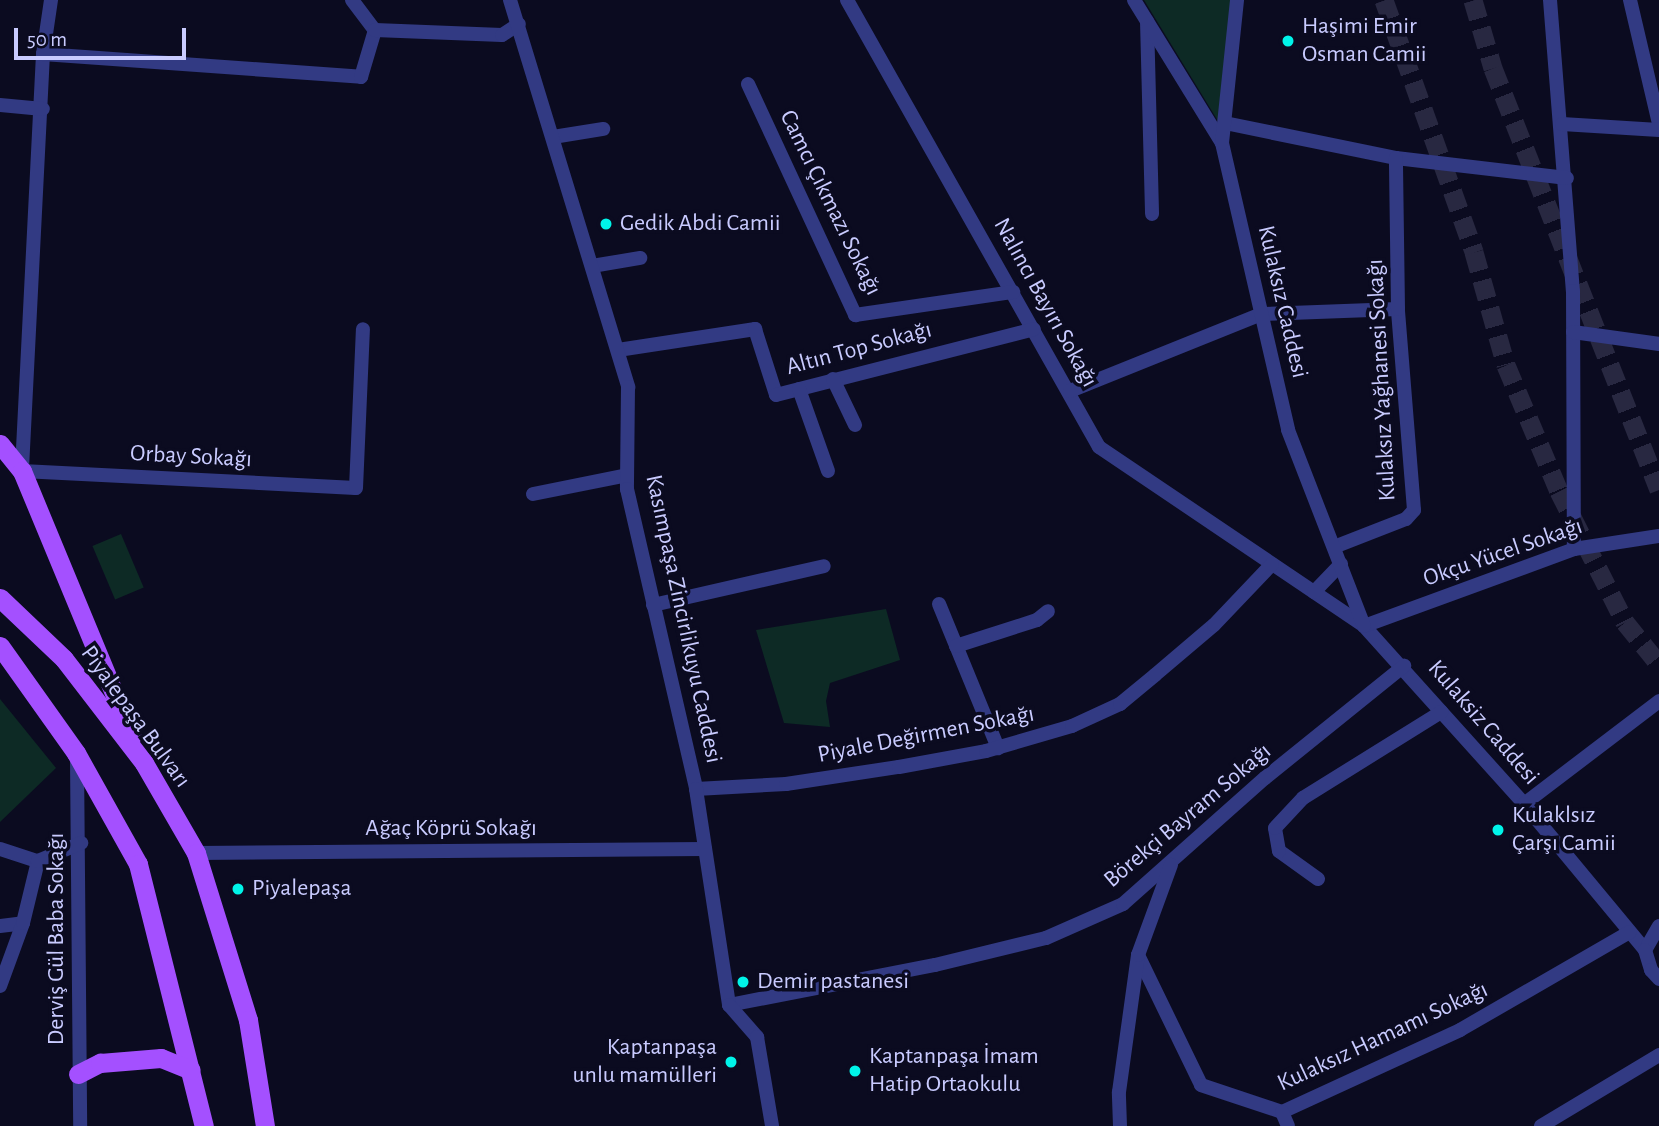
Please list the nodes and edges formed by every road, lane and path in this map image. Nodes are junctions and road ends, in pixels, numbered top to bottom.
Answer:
1 (51, 0) edge
2 (352, 0) edge
3 (510, 0) edge
4 (847, 0) edge
5 (1134, 0) edge
6 (1237, 0) edge
7 (1550, 0) edge
8 (1630, 0) edge
9 (1147, 21) junction
10 (519, 24) junction
11 (375, 30) junction
12 (43, 54) junction
13 (748, 84) dead end
14 (0, 105) edge
15 (43, 108) junction
16 (1225, 123) junction
17 (1562, 124) junction
18 (1659, 124) edge
19 (603, 129) dead end
20 (1659, 131) edge
21 (553, 137) junction
22 (1222, 143) junction
23 (1396, 158) junction
24 (1567, 178) junction
25 (1152, 214) dead end
26 (640, 258) dead end
27 (592, 266) junction
28 (1013, 292) junction
29 (1398, 309) junction
30 (1262, 314) junction
31 (363, 329) dead end
32 (1034, 329) junction
33 (1573, 332) junction
34 (1659, 344) edge
35 (618, 349) junction
36 (833, 379) junction
37 (799, 389) junction
38 (1070, 391) junction
39 (855, 425) dead end
40 (0, 444) edge
41 (22, 471) junction
42 (828, 471) dead end
43 (627, 475) junction
44 (533, 494) dead end
45 (1659, 536) edge
46 (1334, 547) junction
47 (1574, 549) junction
48 (1272, 564) junction
49 (1341, 564) junction
50 (824, 566) dead end
51 (1314, 592) junction
52 (0, 598) edge
53 (939, 604) dead end
54 (653, 605) junction
55 (1048, 611) dead end
56 (1364, 626) junction
57 (0, 646) edge
58 (956, 646) junction
59 (1404, 666) junction
60 (1659, 701) edge
61 (1441, 712) junction
62 (998, 748) junction
63 (76, 753) junction
64 (144, 763) junction
65 (696, 789) junction
66 (1524, 804) junction
67 (81, 843) junction
68 (0, 849) edge
69 (705, 849) junction
70 (197, 853) junction
71 (38, 861) junction
72 (1172, 864) junction
73 (1318, 879) dead end
74 (23, 923) junction
75 (0, 926) edge
76 (1659, 926) edge
77 (1630, 933) junction
78 (1645, 950) junction
79 (1138, 956) junction
80 (1659, 979) edge
81 (0, 986) edge
82 (729, 1004) junction
83 (1659, 1055) edge
84 (191, 1070) junction
85 (78, 1074) junction
86 (1285, 1119) edge
87 (80, 1126) edge
88 (204, 1126) edge
89 (265, 1126) edge
90 (772, 1126) edge
91 (1120, 1126) edge
92 (1541, 1126) edge

1 - 12 street
2 - 11 street
3 - 10 street, Kasımpaşa Zincirlikuyu Caddesi
4 - 28 street, Nalıncı Bayırı Sokağı
5 - 9 street, Kulaksız Caddesi
6 - 16 street
7 - 17 street
8 - 18 street
9 - 22 street, Kulaksız Caddesi
9 - 25 street
10 - 11 street
10 - 21 street, Kasımpaşa Zincirlikuyu Caddesi
11 - 12 street
12 - 15 street
13 - 28 street, Camcı Çıkmazı Sokağı
14 - 15 street
15 - 41 street
16 - 22 street
16 - 23 street
17 - 20 street
17 - 24 street
19 - 21 street
21 - 27 street, Kasımpaşa Zincirlikuyu Caddesi
22 - 30 street, Kulaksız Caddesi
23 - 24 street
23 - 29 street, Kulaksız Yağhanesi Sokağı
24 - 33 street
26 - 27 street
27 - 35 street, Kasımpaşa Zincirlikuyu Caddesi
28 - 32 street, Nalıncı Bayırı Sokağı
29 - 30 street
29 - 46 street, Kulaksız Yağhanesi Sokağı
30 - 38 street
30 - 46 street, Kulaksız Caddesi
31 - 41 street, Orbay Sokağı
32 - 36 street, Altın Top Sokağı
32 - 38 street, Nalıncı Bayırı Sokağı
33 - 34 street
33 - 47 street
35 - 37 street, Altın Top Sokağı
35 - 43 street, Kasımpaşa Zincirlikuyu Caddesi
36 - 37 street, Altın Top Sokağı
36 - 39 street
37 - 42 street
38 - 48 street, Nalıncı Bayırı Sokağı
40 - 41 main road
41 - 64 main road
43 - 44 street
43 - 54 street, Kasımpaşa Zincirlikuyu Caddesi
45 - 47 street, Okçu Yücel Sokağı
46 - 49 street, Kulaksız Caddesi
47 - 56 street, Okçu Yücel Sokağı
48 - 51 street, Nalıncı Bayırı Sokağı
48 - 62 street, Piyale Değirmen Sokağı
49 - 51 street
49 - 56 street, Kulaksız Caddesi
50 - 54 street
51 - 56 street, Nalıncı Bayırı Sokağı
52 - 64 main road, Piyalepaşa Bulvarı
53 - 58 street
54 - 65 street, Kasımpaşa Zincirlikuyu Caddesi
55 - 58 street
56 - 59 street, Kulaksiz Caddesi
57 - 63 main road
58 - 62 street
59 - 61 street, Kulaksiz Caddesi
59 - 72 street, Börekçi Bayram Sokağı
60 - 66 street
61 - 66 street, Kulaksiz Caddesi
61 - 73 street
62 - 65 street, Piyale Değirmen Sokağı
63 - 67 street, Derviş Gül Baba Sokağı
63 - 84 main road
64 - 70 main road, Piyalepaşa Bulvarı
65 - 69 street, Kasımpaşa Zincirlikuyu Caddesi
66 - 77 street, Kulaksiz Caddesi
67 - 71 street
67 - 85 street, Derviş Gül Baba Sokağı
68 - 71 street
69 - 70 street, Ağaç Köprü Sokağı
69 - 82 street, Kasımpaşa Zincirlikuyu Caddesi
70 - 89 main road, Piyalepaşa Bulvarı
71 - 74 street
72 - 79 street
72 - 82 street, Börekçi Bayram Sokağı
74 - 75 street
74 - 81 street
76 - 78 street
77 - 78 street, Kulaksiz Caddesi
77 - 86 street, Kulaksız Hamamı Sokağı
78 - 80 street, Kulaksiz Caddesi
79 - 86 street, Kulaksız Hamamı Sokağı
79 - 91 street
82 - 90 street
83 - 92 street
84 - 85 main road
84 - 88 main road
85 - 87 street, Derviş Gül Baba Sokağı

